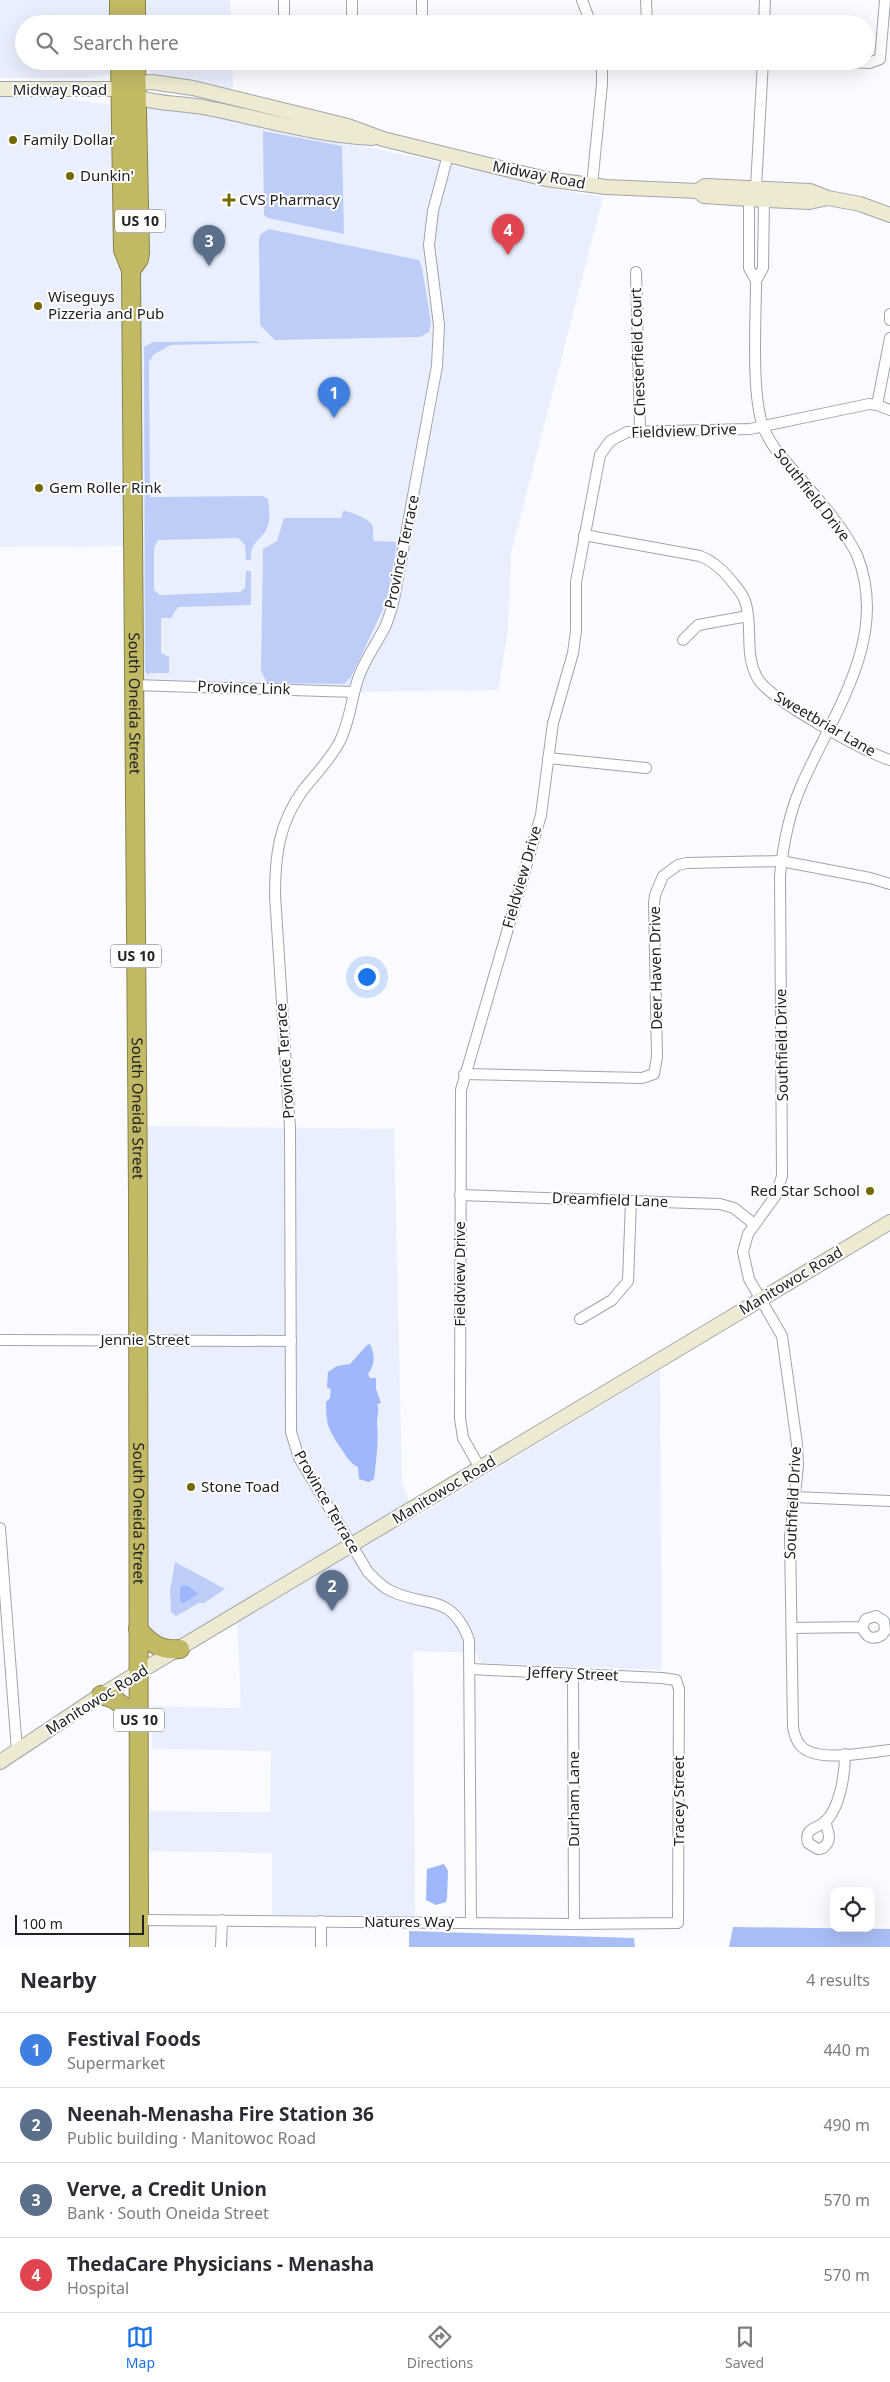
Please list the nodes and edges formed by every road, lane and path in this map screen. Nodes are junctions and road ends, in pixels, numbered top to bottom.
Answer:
1 (119, 0) edge
2 (136, 0) edge
3 (284, 0) edge
4 (352, 0) edge
5 (422, 0) edge
6 (582, 0) edge
7 (646, 0) edge
8 (765, 0) edge
9 (885, 0) edge
10 (120, 15) edge
11 (136, 15) edge
12 (284, 15) edge
13 (352, 15) edge
14 (422, 15) edge
15 (588, 15) edge
16 (647, 15) edge
17 (764, 15) edge
18 (875, 61) edge
19 (124, 70) edge
20 (135, 70) edge
21 (602, 70) edge
22 (762, 70) edge
23 (0, 90) edge
24 (132, 90) junction
25 (448, 155) junction
26 (592, 185) junction
27 (752, 193) junction
28 (828, 198) junction
29 (764, 200) junction
30 (890, 215) edge
31 (636, 272) dead end
32 (756, 281) junction
33 (890, 314) edge
34 (890, 320) edge
35 (890, 338) edge
36 (877, 405) junction
37 (890, 410) edge
38 (763, 426) junction
39 (640, 432) junction
40 (584, 535) junction
41 (748, 616) junction
42 (683, 640) dead end
43 (134, 685) junction
44 (354, 692) junction
45 (829, 729) junction
46 (548, 758) junction
47 (890, 760) edge
48 (646, 768) dead end
49 (781, 861) junction
50 (890, 884) edge
51 (464, 1074) junction
52 (460, 1195) junction
53 (631, 1201) junction
54 (890, 1222) edge
55 (754, 1224) junction
56 (761, 1299) junction
57 (580, 1319) dead end
58 (0, 1340) edge
59 (138, 1340) junction
60 (291, 1341) junction
61 (480, 1468) junction
62 (794, 1497) junction
63 (890, 1501) edge
64 (0, 1528) edge
65 (352, 1546) junction
66 (862, 1627) dead end
67 (792, 1628) junction
68 (138, 1629) junction
69 (180, 1649) junction
70 (470, 1669) junction
71 (138, 1674) junction
72 (574, 1674) junction
73 (676, 1680) joint
74 (101, 1695) junction
75 (139, 1718) junction
76 (890, 1750) edge
77 (17, 1751) junction
78 (844, 1754) junction
79 (0, 1762) edge
80 (825, 1821) dead end
81 (138, 1920) junction
82 (222, 1920) junction
83 (321, 1921) junction
84 (678, 1922) joint
85 (471, 1923) junction
86 (574, 1924) junction
87 (139, 1947) edge
88 (222, 1947) edge
89 (321, 1947) edge

1 - 10 highway
2 - 11 highway
3 - 12 street
4 - 13 street
5 - 14 street
6 - 15 street
7 - 16 street
8 - 17 street
9 - 18 street
19 - 24 highway, South Oneida Street / US 10
20 - 24 highway, South Oneida Street / US 10
21 - 26 street
22 - 27 street, Southfield Drive
23 - 24 street, Midway Road
24 - 25 street, Midway Road
24 - 43 highway, South Oneida Street / US 10
25 - 26 street, Midway Road
25 - 44 street, Province Terrace
26 - 27 street, Midway Road
27 - 28 street, Midway Road
27 - 29 street, Midway Road
27 - 32 street, Southfield Drive
28 - 29 street, Midway Road
28 - 30 street, Midway Road
29 - 32 street, Southfield Drive
31 - 39 street, Chesterfield Court
32 - 38 street, Southfield Drive
33 - 34 street
35 - 36 street
36 - 37 street
36 - 38 street, Fieldview Drive
38 - 39 street, Fieldview Drive
38 - 45 street, Southfield Drive
39 - 40 street, Fieldview Drive
40 - 41 street, Sweetbriar Lane
40 - 46 street, Fieldview Drive
41 - 42 street
41 - 45 street, Sweetbriar Lane
43 - 44 street, Province Link
43 - 59 highway, South Oneida Street / US 10
44 - 60 street, Province Terrace
45 - 47 street, Sweetbriar Lane
45 - 49 street, Southfield Drive
46 - 48 street
46 - 51 street, Fieldview Drive
49 - 50 street, Deer Haven Drive
49 - 51 street, Deer Haven Drive
49 - 55 street, Southfield Drive
51 - 52 street, Fieldview Drive
52 - 53 street, Dreamfield Lane
52 - 61 street, Fieldview Drive
53 - 55 street, Dreamfield Lane
53 - 57 street
54 - 56 street, Manitowoc Road
55 - 56 street, Southfield Drive
56 - 61 street, Manitowoc Road
56 - 62 street, Southfield Drive
58 - 59 street, Jennie Street
59 - 60 street, Jennie Street
59 - 68 highway, South Oneida Street / US 10
60 - 65 street, Province Terrace
61 - 65 street, Manitowoc Road
62 - 63 street
62 - 67 street, Southfield Drive
64 - 77 street
65 - 69 street, Manitowoc Road
65 - 70 street, Province Terrace
66 - 67 street
67 - 78 street, Southfield Drive
68 - 69 highway
68 - 71 highway, South Oneida Street / US 10
69 - 71 street, Manitowoc Road
70 - 72 street, Jeffery Street
70 - 85 street, Province Terrace
71 - 74 street, Manitowoc Road
71 - 75 highway, South Oneida Street / US 10
72 - 73 street, Jeffery Street
72 - 86 street, Durham Lane
73 - 84 street, Tracey Street
74 - 75 highway
74 - 77 street, Manitowoc Road
75 - 81 highway, South Oneida Street / US 10
76 - 78 street, Southfield Drive
77 - 79 street, Manitowoc Road
78 - 80 street
81 - 82 street, Natures Way
81 - 87 highway, South Oneida Street / US 10
82 - 83 street, Natures Way
82 - 88 street
83 - 85 street, Natures Way
83 - 89 street
84 - 86 street, Natures Way
85 - 86 street, Natures Way

